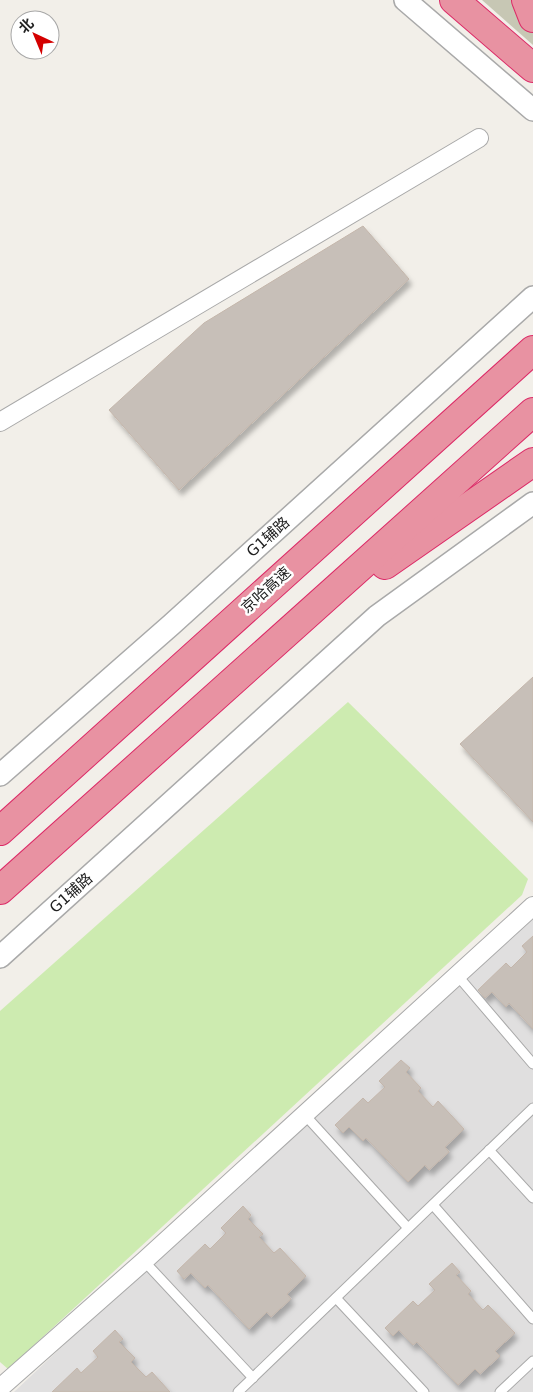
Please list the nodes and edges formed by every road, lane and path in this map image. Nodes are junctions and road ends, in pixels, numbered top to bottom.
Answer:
1 (405, 0) edge
2 (454, 0) edge
3 (526, 0) edge
4 (533, 18) edge
5 (533, 68) edge
6 (533, 110) edge
7 (479, 138) dead end
8 (533, 297) edge
9 (533, 350) edge
10 (533, 412) edge
11 (0, 422) edge
12 (533, 462) edge
13 (533, 503) edge
14 (289, 631) junction
15 (0, 775) edge
16 (0, 831) edge
17 (0, 890) edge
18 (533, 906) edge
19 (0, 957) edge
20 (457, 975) junction
21 (533, 1064) edge
22 (533, 1108) edge
23 (304, 1114) junction
24 (489, 1150) junction
25 (533, 1198) edge
26 (433, 1205) junction
27 (408, 1228) junction
28 (144, 1261) junction
29 (336, 1298) junction
30 (533, 1319) edge
31 (533, 1361) edge
32 (253, 1378) junction
33 (0, 1388) edge
34 (238, 1392) edge
35 (424, 1392) edge
36 (500, 1392) edge

1 - 6 street
2 - 5 highway
3 - 4 highway
7 - 11 street
8 - 15 street, G1辅路
9 - 16 highway, 京哈高速
10 - 14 highway
12 - 14 highway
13 - 19 street, G1辅路
14 - 17 highway
18 - 20 street
20 - 21 lane
20 - 23 street
22 - 24 lane
23 - 27 lane
23 - 28 street
24 - 25 lane
24 - 26 lane
26 - 27 lane
26 - 30 lane
27 - 29 lane
28 - 32 lane
28 - 33 street
29 - 32 lane
29 - 35 lane
31 - 36 lane
32 - 34 lane

